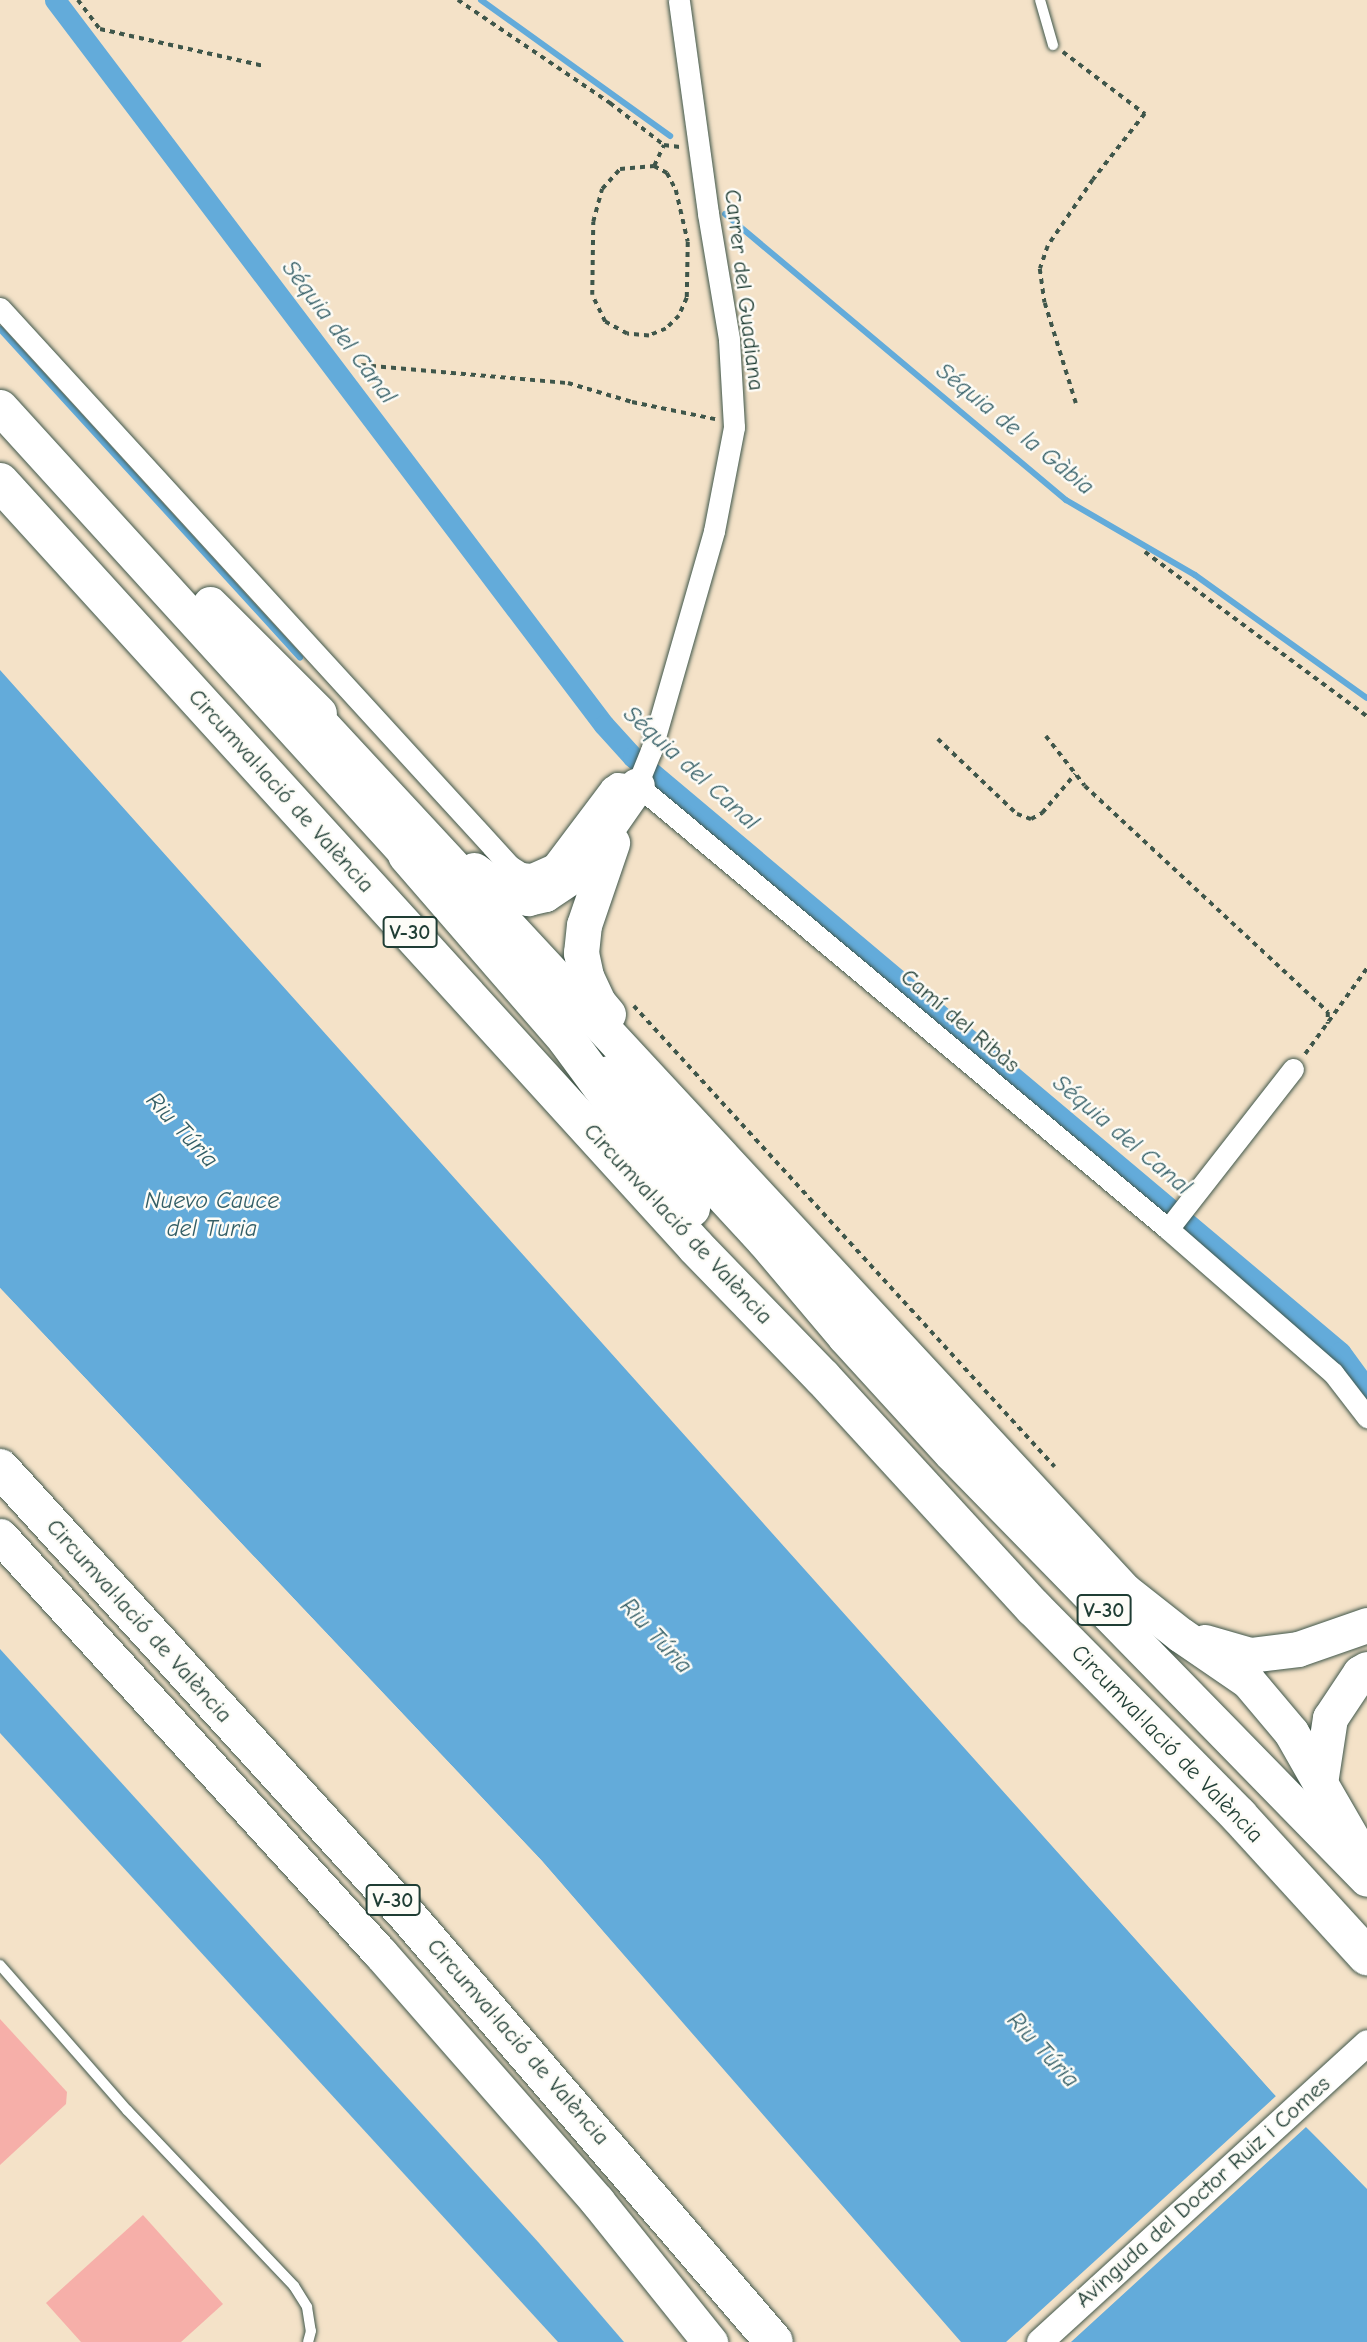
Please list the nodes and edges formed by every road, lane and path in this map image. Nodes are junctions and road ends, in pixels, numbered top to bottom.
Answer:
1 (78, 0) edge
2 (458, 0) edge
3 (679, 0) edge
4 (1040, 0) edge
5 (1053, 45) joint
6 (264, 66) dead end
7 (664, 145) junction
8 (700, 150) junction
9 (654, 166) junction
10 (0, 308) edge
11 (361, 365) dead end
12 (0, 381) edge
13 (1076, 403) dead end
14 (0, 407) edge
15 (734, 422) junction
16 (0, 482) edge
17 (1145, 552) dead end
18 (210, 604) junction
19 (1367, 716) edge
20 (1046, 736) dead end
21 (938, 738) dead end
22 (1075, 774) junction
23 (636, 785) junction
24 (407, 855) junction
25 (1367, 968) edge
26 (631, 1004) dead end
27 (1328, 1024) junction
28 (1293, 1069) joint
29 (741, 1176) junction
30 (1168, 1229) junction
31 (823, 1378) junction
32 (1367, 1417) edge
33 (1055, 1467) dead end
34 (0, 1468) edge
35 (0, 1536) edge
36 (1367, 1625) edge
37 (1181, 1635) junction
38 (1367, 1669) edge
39 (1320, 1783) junction
40 (1367, 1863) edge
41 (1367, 1879) edge
42 (1367, 1956) edge
43 (0, 1965) edge
44 (1367, 2043) edge
45 (308, 2342) edge
46 (710, 2342) edge
47 (775, 2342) edge
48 (1040, 2342) edge

1 - 6 path
2 - 7 path
3 - 8 street, Carrer del Guadiana
4 - 5 lane
5 - 13 path
7 - 8 path
7 - 9 path
8 - 15 street, Carrer del Guadiana
9 - 9 path
10 - 23 street
11 - 15 path
12 - 18 highway
14 - 24 highway, Circumval·lació de València / V-30
15 - 23 street, Carrer del Guadiana
16 - 31 highway, Circumval·lació de València / V-30
17 - 19 path
18 - 23 highway
18 - 29 highway
20 - 22 path
21 - 22 path
22 - 27 path
23 - 29 highway
23 - 30 street, Camí del Ribàs
24 - 31 highway
24 - 41 highway, Circumval·lació de València / V-30
25 - 27 path
26 - 33 path
27 - 28 path
28 - 30 street
29 - 37 highway
30 - 32 street, Camí del Ribàs
31 - 42 highway, Circumval·lació de València / V-30
34 - 47 highway, Circumval·lació de València / V-30
35 - 46 highway, Circumval·lació de València / V-30
36 - 37 highway
37 - 39 highway
38 - 39 highway
39 - 40 highway
43 - 45 lane
44 - 48 street, Avinguda del Doctor Ruiz i Comes

